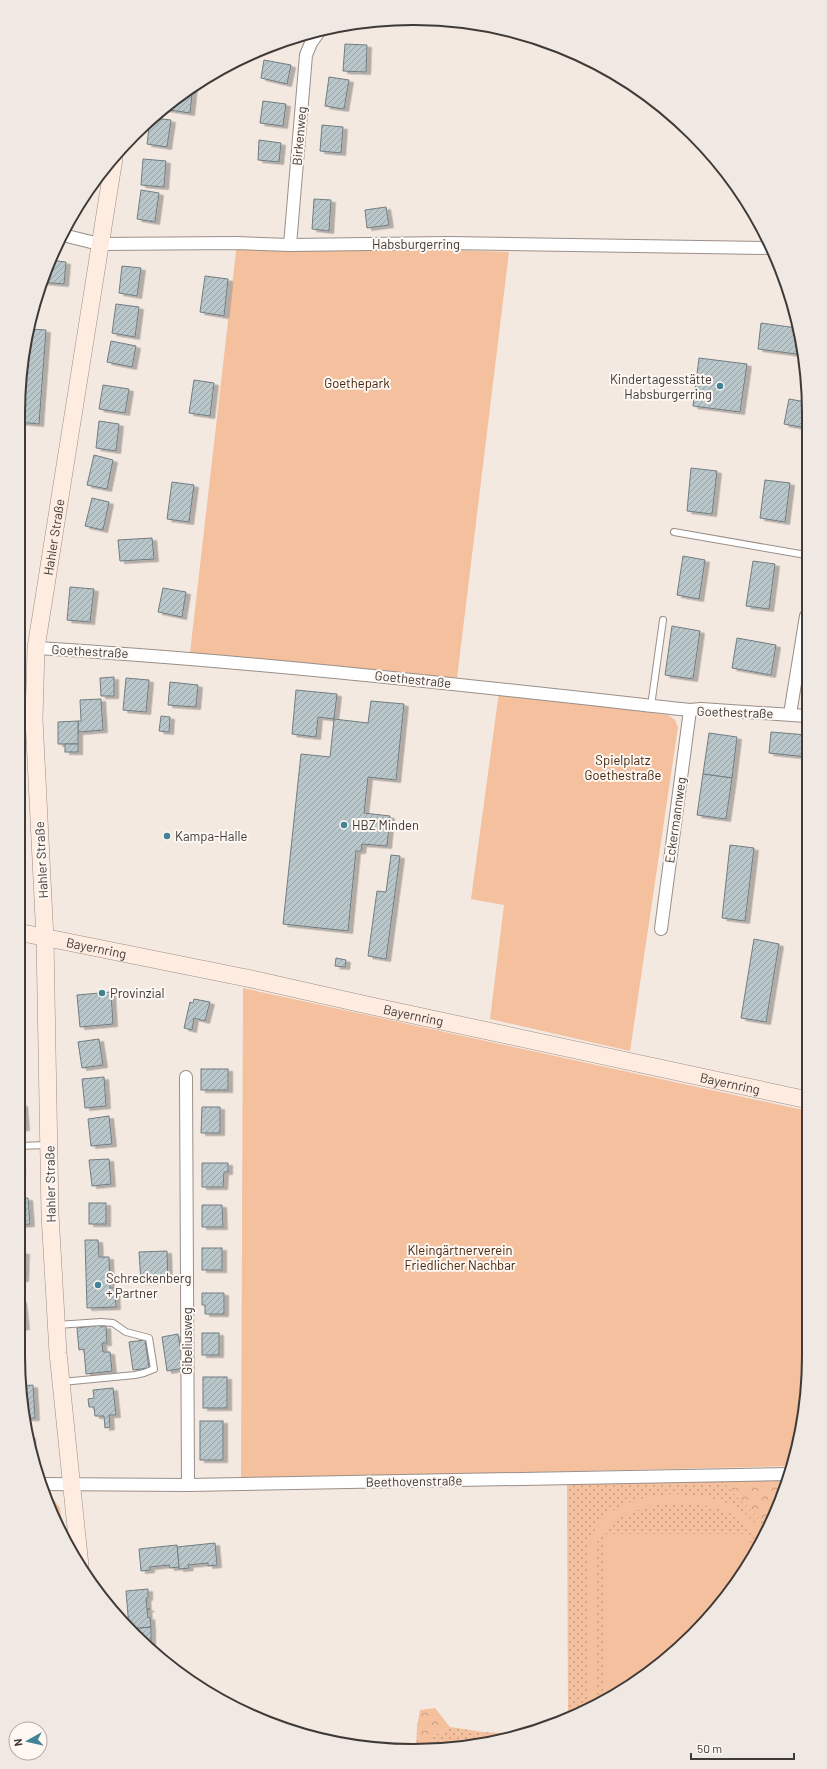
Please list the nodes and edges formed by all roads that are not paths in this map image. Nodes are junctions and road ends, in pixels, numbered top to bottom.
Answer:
1 (315, 38) edge
2 (112, 168) edge
3 (68, 236) edge
4 (99, 244) junction
5 (290, 245) junction
6 (765, 248) edge
7 (674, 532) dead end
8 (802, 554) edge
9 (663, 620) dead end
10 (802, 640) edge
11 (36, 648) junction
12 (651, 706) junction
13 (690, 710) junction
14 (790, 714) junction
15 (802, 715) edge
16 (661, 929) dead end
17 (25, 934) edge
18 (45, 938) junction
19 (186, 1077) dead end
20 (802, 1099) edge
21 (49, 1145) junction
22 (25, 1146) edge
23 (56, 1326) junction
24 (61, 1382) junction
25 (783, 1474) edge
26 (48, 1484) edge
27 (71, 1484) junction
28 (188, 1485) junction
29 (79, 1552) edge

1 - 5 street, Birkenweg
2 - 4 street, Hahler Straße
3 - 4 street, Habsburgerring
4 - 5 street, Habsburgerring
4 - 11 street, Hahler Straße
5 - 6 street, Habsburgerring
7 - 8 lane
9 - 12 lane
10 - 14 street, Goethestraße
11 - 12 street, Goethestraße
11 - 18 street, Hahler Straße
12 - 13 street, Goethestraße
13 - 14 street, Goethestraße
13 - 16 street, Eckermannweg
14 - 15 street, Goethestraße
17 - 18 street, Bayernring
18 - 20 street, Bayernring
18 - 21 street, Hahler Straße
19 - 28 street, Gibeliusweg
21 - 22 lane
21 - 23 street, Hahler Straße
23 - 24 street, Hahler Straße
23 - 24 lane
24 - 27 street, Hahler Straße
25 - 28 street, Beethovenstraße
26 - 27 street, Beethovenstraße
27 - 28 street, Beethovenstraße
27 - 29 street, Hahler Straße

